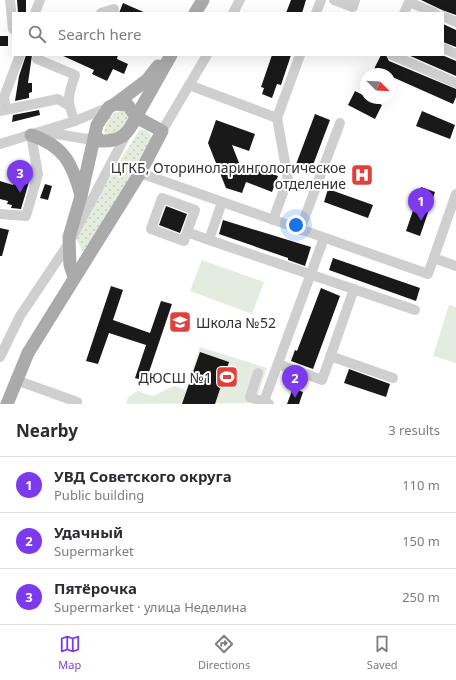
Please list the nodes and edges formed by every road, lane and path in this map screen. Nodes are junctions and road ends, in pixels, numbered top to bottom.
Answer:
1 (10, 0) edge
2 (40, 0) edge
3 (203, 0) edge
4 (240, 0) edge
5 (321, 0) edge
6 (334, 0) edge
7 (355, 0) edge
8 (410, 1) edge
9 (114, 9) dead end
10 (35, 12) edge
11 (104, 12) edge
12 (196, 12) edge
13 (233, 12) edge
14 (316, 12) edge
15 (404, 12) edge
16 (433, 12) edge
17 (444, 16) edge
18 (12, 19) edge
19 (456, 22) edge
20 (444, 48) edge
21 (456, 54) edge
22 (14, 56) edge
23 (20, 56) edge
24 (38, 56) edge
25 (165, 56) edge
26 (170, 56) edge
27 (206, 56) edge
28 (300, 56) edge
29 (394, 56) edge
30 (14, 70) junction
31 (456, 83) edge
32 (189, 85) junction
33 (68, 105) junction
34 (112, 106) junction
35 (3, 110) edge
36 (136, 117) junction
37 (277, 118) junction
38 (74, 121) junction
39 (340, 123) dead end
40 (162, 131) junction
41 (30, 135) junction
42 (126, 135) junction
43 (96, 136) junction
44 (0, 144) edge
45 (140, 174) junction
46 (456, 194) edge
47 (81, 196) junction
48 (222, 202) junction
49 (0, 214) edge
50 (273, 220) junction
51 (300, 230) junction
52 (187, 232) junction
53 (324, 238) junction
54 (209, 240) junction
55 (69, 243) junction
56 (434, 258) junction
57 (456, 266) edge
58 (311, 274) junction
59 (74, 277) junction
60 (354, 289) junction
61 (415, 310) dead end
62 (330, 356) junction
63 (0, 357) edge
64 (278, 364) junction
65 (258, 373) dead end
66 (393, 378) dead end
67 (16, 380) junction
68 (7, 404) edge
69 (77, 404) edge
70 (264, 404) edge

1 - 18 street
2 - 10 street
3 - 12 main road
4 - 13 street
5 - 14 street
6 - 7 street
8 - 15 street
8 - 16 street
9 - 11 street
17 - 19 street
20 - 21 street
22 - 30 street
23 - 30 street
24 - 33 street
25 - 34 main road
26 - 36 main road
27 - 32 street
28 - 37 street
29 - 31 street
30 - 35 street
32 - 37 street
32 - 40 street
33 - 35 street
33 - 38 street
34 - 36 main road
34 - 38 street
34 - 43 main road
36 - 40 main road
36 - 42 main road
37 - 50 street
38 - 41 street
39 - 51 street
40 - 45 main road
41 - 43 street
41 - 44 street
41 - 47 main road
41 - 49 street
42 - 43 main road
42 - 55 street
43 - 47 main road
45 - 48 street
45 - 59 main road
46 - 56 street
47 - 55 main road
48 - 50 street
48 - 54 street
50 - 51 street
51 - 53 street
52 - 52 street
52 - 54 street
53 - 56 street
53 - 58 street
54 - 58 street
55 - 59 main road
55 - 63 street
56 - 57 street
58 - 60 street
58 - 64 street
59 - 67 main road
60 - 61 street
60 - 62 street
62 - 64 street
62 - 66 street
64 - 70 street
65 - 70 street
67 - 68 main road
67 - 69 street

